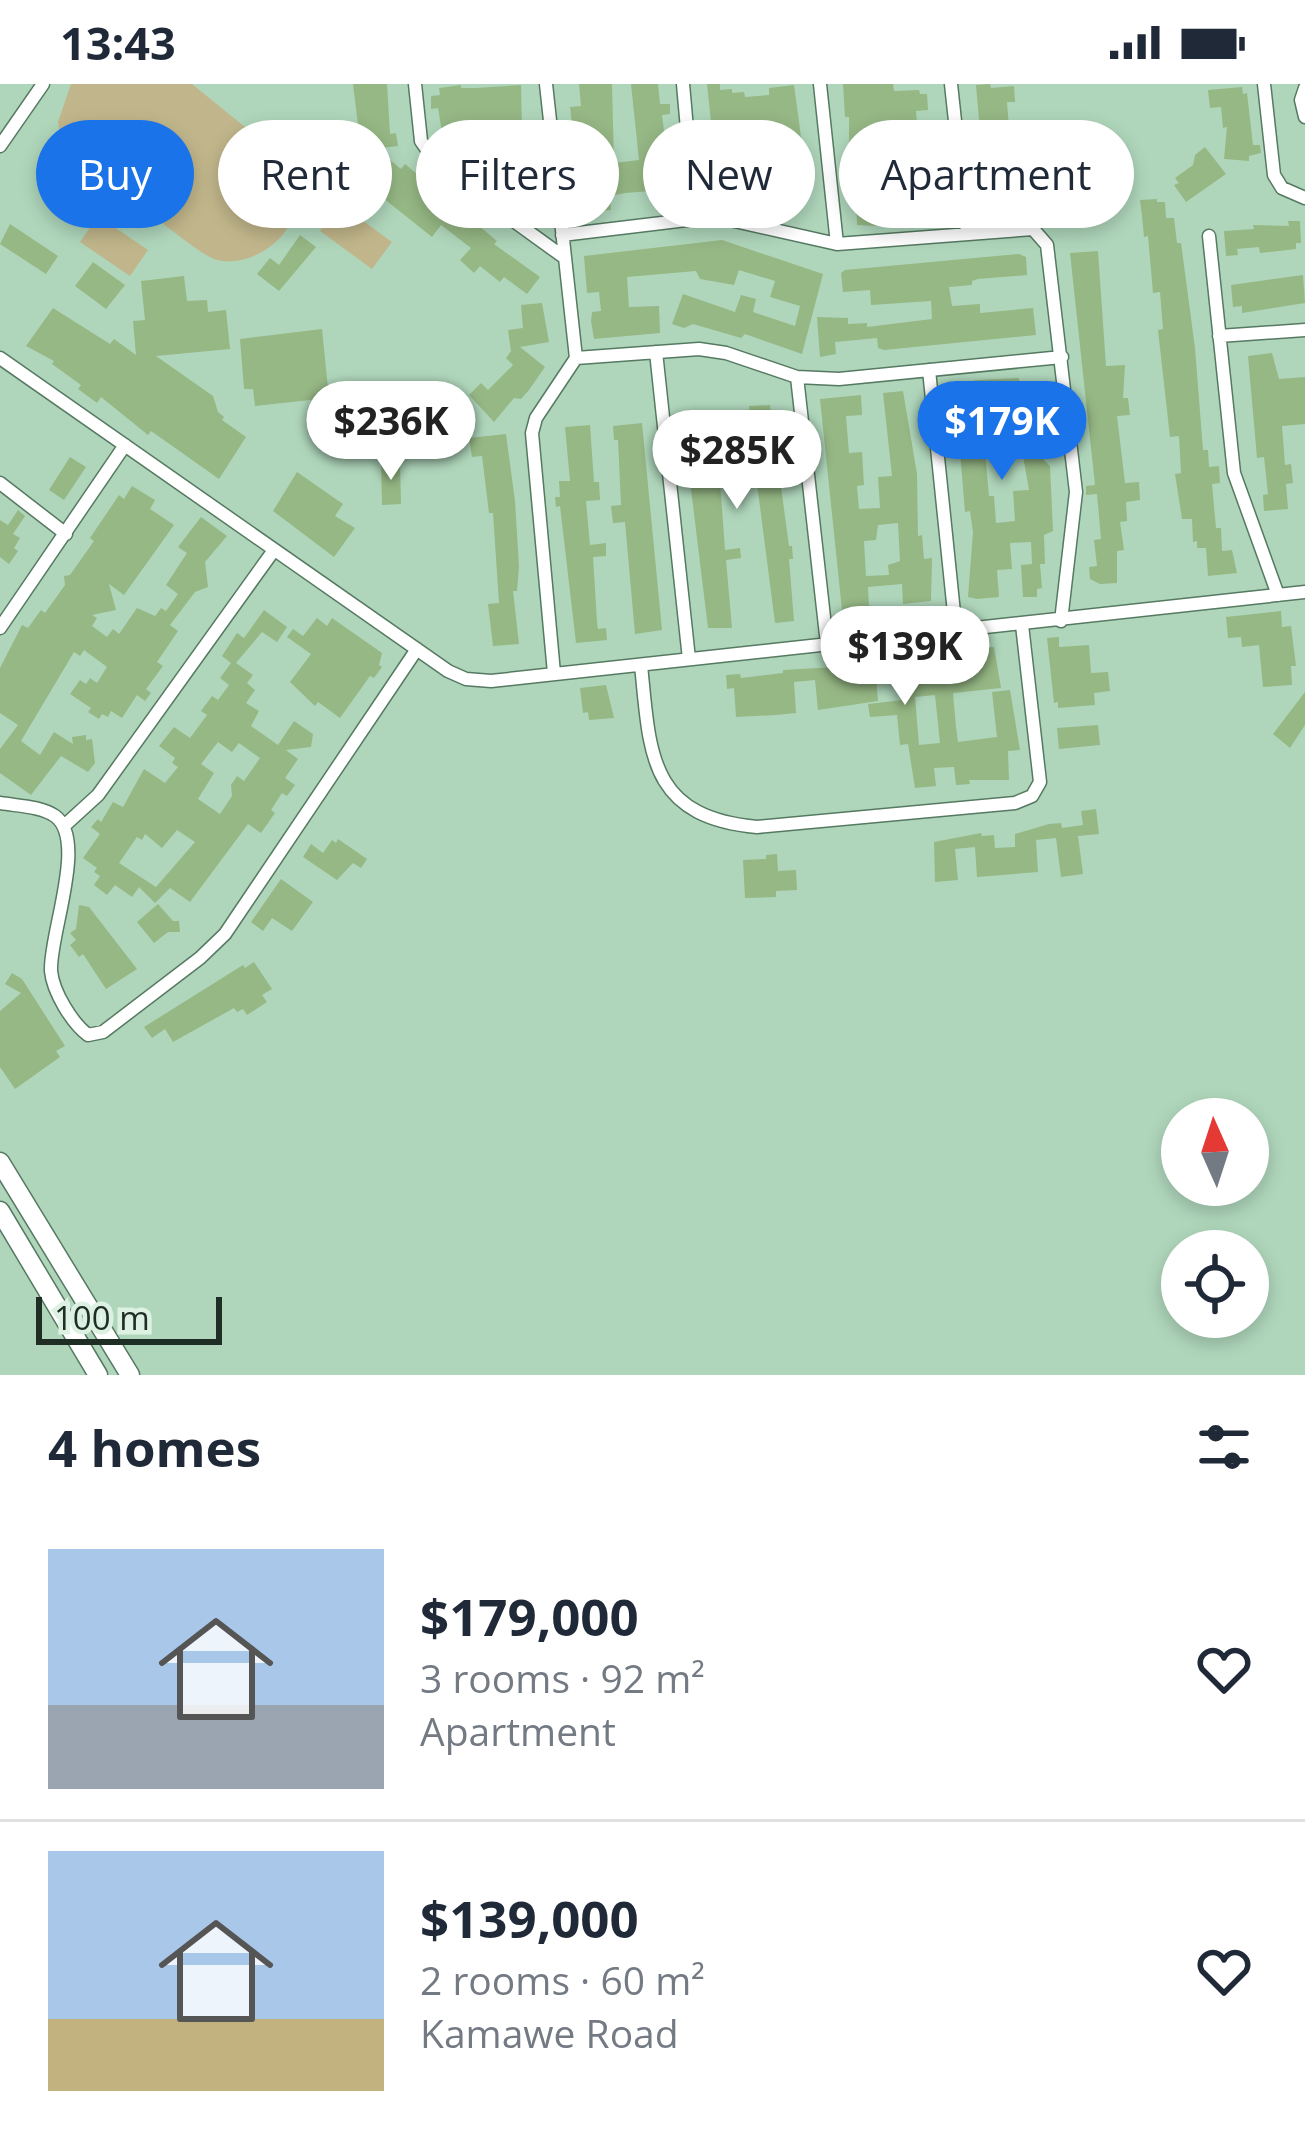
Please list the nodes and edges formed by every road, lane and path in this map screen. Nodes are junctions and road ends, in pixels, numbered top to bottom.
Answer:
1 (43, 84) edge
2 (416, 84) edge
3 (547, 84) edge
4 (683, 84) edge
5 (820, 84) edge
6 (951, 84) edge
7 (1264, 84) edge
8 (1305, 88) edge
9 (1305, 117) edge
10 (686, 120) edge
11 (0, 146) edge
12 (1305, 198) edge
13 (643, 225) edge
14 (766, 228) edge
15 (967, 232) junction
16 (562, 235) junction
17 (1209, 236) dead end
18 (837, 244) junction
19 (565, 258) junction
20 (1305, 330) edge
21 (1219, 336) junction
22 (656, 352) junction
23 (1062, 357) junction
24 (0, 358) edge
25 (576, 358) junction
26 (929, 370) junction
27 (797, 377) junction
28 (125, 445) junction
29 (0, 483) edge
30 (66, 534) junction
31 (274, 550) junction
32 (1305, 592) edge
33 (1278, 595) junction
34 (1061, 621) junction
35 (1022, 625) junction
36 (0, 628) edge
37 (956, 632) junction
38 (826, 644) junction
39 (417, 649) junction
40 (689, 659) junction
41 (641, 665) junction
42 (554, 673) junction
43 (0, 803) edge
44 (64, 826) junction
45 (0, 1162) edge
46 (0, 1211) edge
47 (98, 1375) edge
48 (130, 1375) edge

1 - 11 street
2 - 19 street
3 - 16 street
4 - 10 street
5 - 18 street
6 - 15 street
7 - 12 street
8 - 9 street
13 - 16 street
14 - 18 street
15 - 18 street
15 - 23 street
16 - 19 street
17 - 21 street
19 - 25 street
20 - 21 street
21 - 33 street
22 - 25 street
22 - 27 street
22 - 40 street
23 - 26 street
23 - 34 street
24 - 28 street
25 - 42 street
26 - 27 street
26 - 37 street
27 - 38 street
28 - 30 street
28 - 31 street
29 - 30 street
30 - 36 street
31 - 39 street
31 - 44 street
32 - 33 street
33 - 34 street
34 - 35 street
35 - 37 street
35 - 41 street
37 - 38 street
38 - 40 street
39 - 42 street
39 - 44 street
40 - 41 street
41 - 42 street
43 - 44 street
45 - 48 main road
46 - 47 main road

